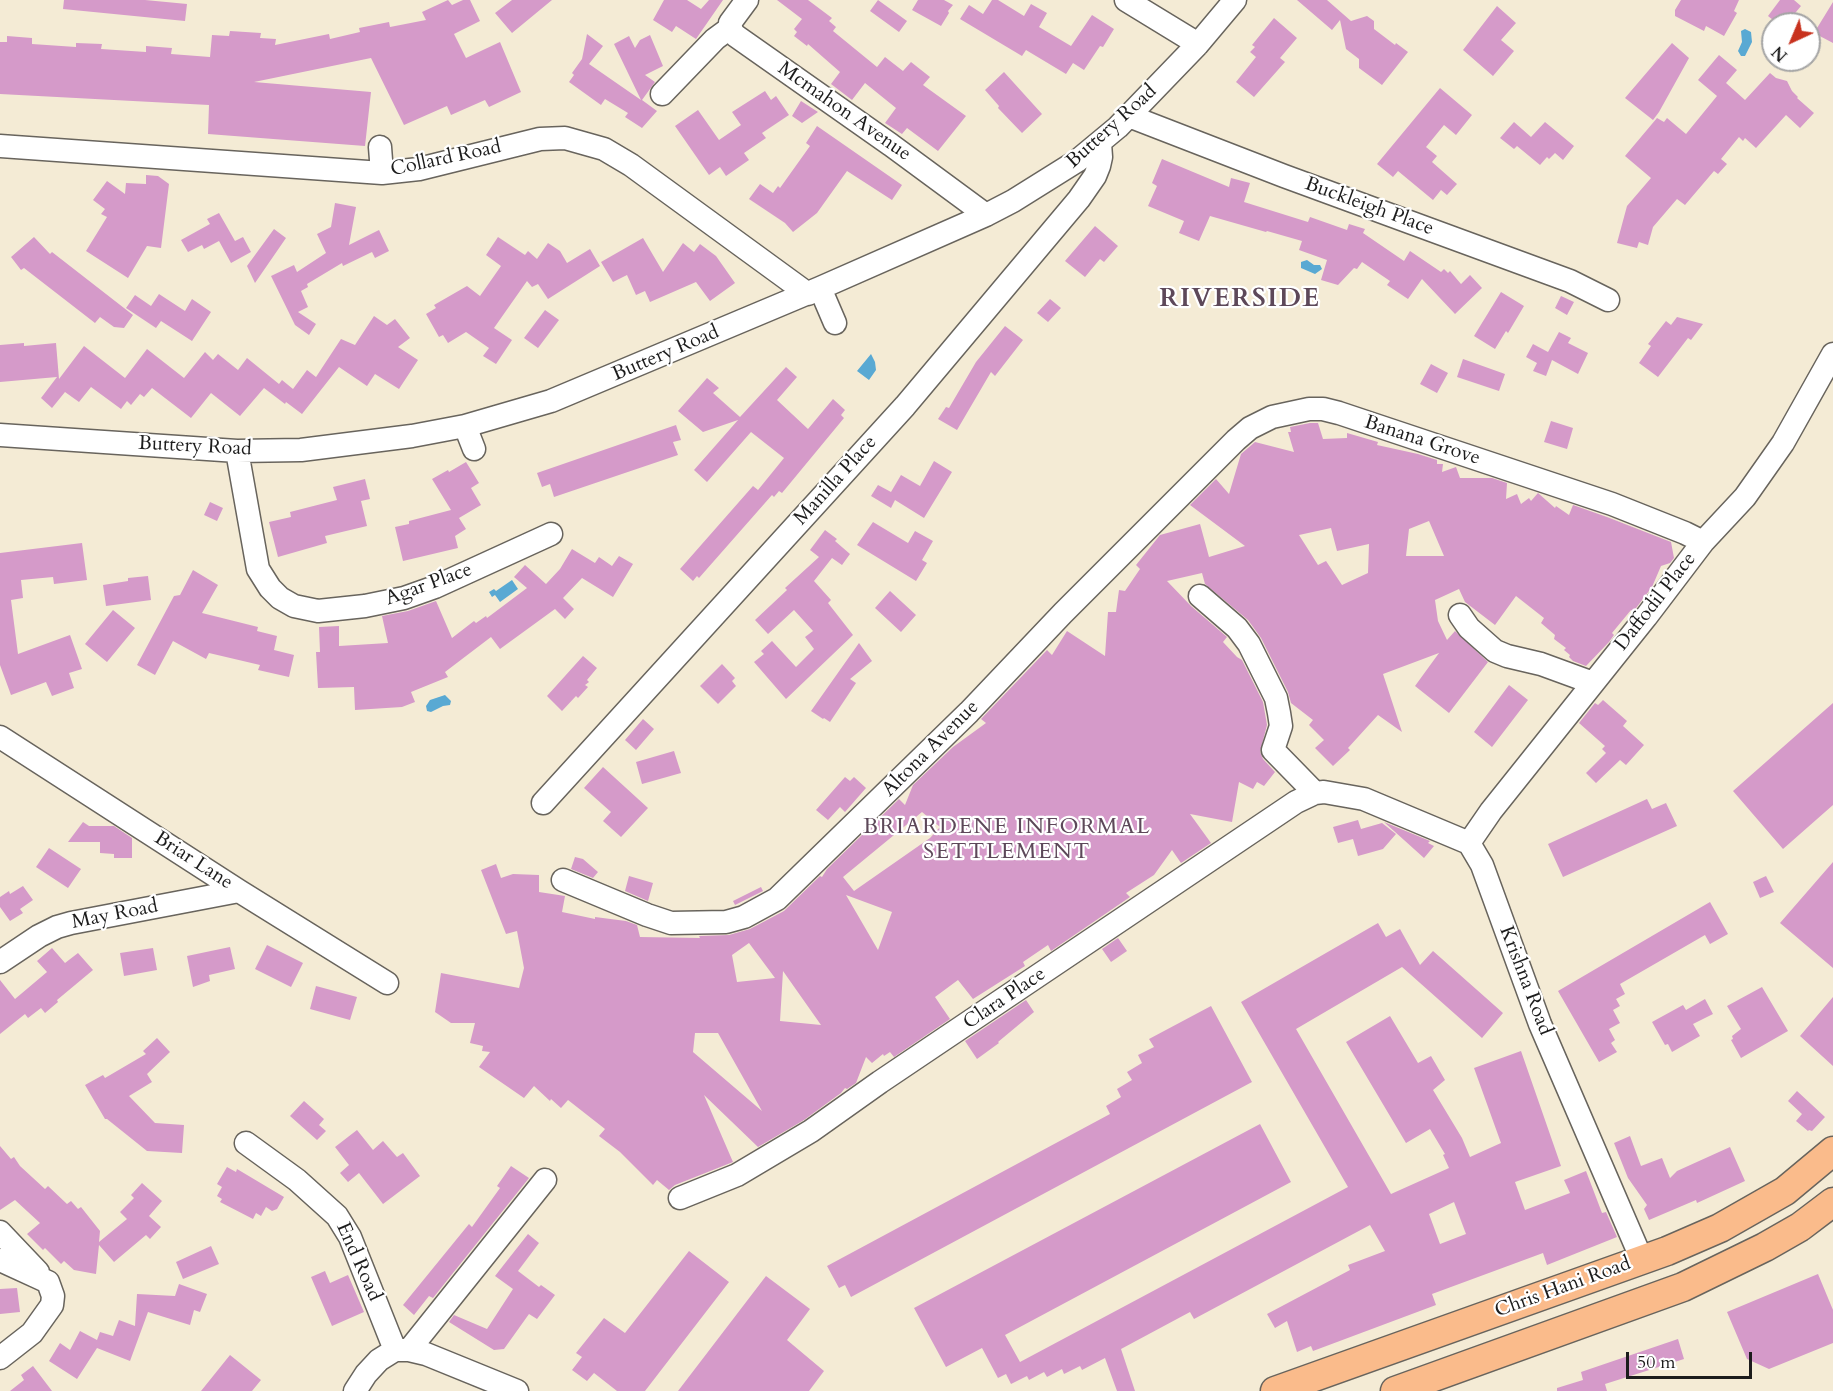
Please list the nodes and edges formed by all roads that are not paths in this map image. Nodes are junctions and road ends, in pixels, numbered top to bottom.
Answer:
1 (747, 0) edge
2 (1126, 0) edge
3 (1235, 0) edge
4 (730, 28) junction
5 (1198, 44) junction
6 (662, 94) dead end
7 (1129, 116) junction
8 (1100, 143) junction
9 (0, 146) edge
10 (380, 147) dead end
11 (382, 173) junction
12 (986, 215) junction
13 (814, 291) junction
14 (1608, 300) dead end
15 (835, 323) dead end
16 (1833, 354) edge
17 (465, 426) junction
18 (0, 435) edge
19 (474, 449) dead end
20 (237, 451) junction
21 (1166, 511) joint
22 (551, 534) dead end
23 (1703, 542) junction
24 (1200, 596) dead end
25 (1460, 615) dead end
26 (1593, 683) junction
27 (0, 737) edge
28 (1319, 792) junction
29 (543, 803) dead end
30 (1469, 843) junction
31 (563, 880) dead end
32 (239, 891) junction
33 (0, 962) edge
34 (387, 983) dead end
35 (246, 1143) dead end
36 (1833, 1151) edge
37 (545, 1180) dead end
38 (680, 1198) dead end
39 (1833, 1202) edge
40 (0, 1232) edge
41 (0, 1260) edge
42 (1642, 1260) junction
43 (48, 1282) junction
44 (402, 1350) junction
45 (0, 1358) edge
46 (355, 1391) edge
47 (517, 1391) edge
48 (1275, 1391) edge
49 (1395, 1391) edge

1 - 4 street
2 - 5 street
3 - 5 street, Buttery Road
4 - 6 street
4 - 12 street, Mcmahon Avenue
5 - 7 street, Buttery Road
7 - 8 street, Buttery Road
7 - 14 street, Buckleigh Place
8 - 12 street, Buttery Road
8 - 29 street, Manilla Place
9 - 11 street, Collard Road
10 - 11 street
11 - 13 street, Collard Road
12 - 13 street, Buttery Road
13 - 15 street
13 - 17 street, Buttery Road
16 - 23 street, Daffodil Place
17 - 19 street
17 - 20 street, Buttery Road
18 - 20 street, Buttery Road
20 - 22 street, Agar Place
21 - 23 street, Banana Grove
21 - 31 street, Altona Avenue
23 - 26 street, Daffodil Place
24 - 28 street
25 - 26 street
26 - 30 street, Daffodil Place
27 - 32 street, Briar Lane
28 - 30 street
28 - 38 street, Clara Place
30 - 42 street, Krishna Road
32 - 33 street, May Road
32 - 34 street, Briar Lane
35 - 44 street, End Road
36 - 42 main road, Chris Hani Road
37 - 44 street
39 - 49 main road, Chris Hani Road
40 - 43 street
41 - 43 street
42 - 48 main road, Chris Hani Road
43 - 45 street
44 - 46 street
44 - 47 street

